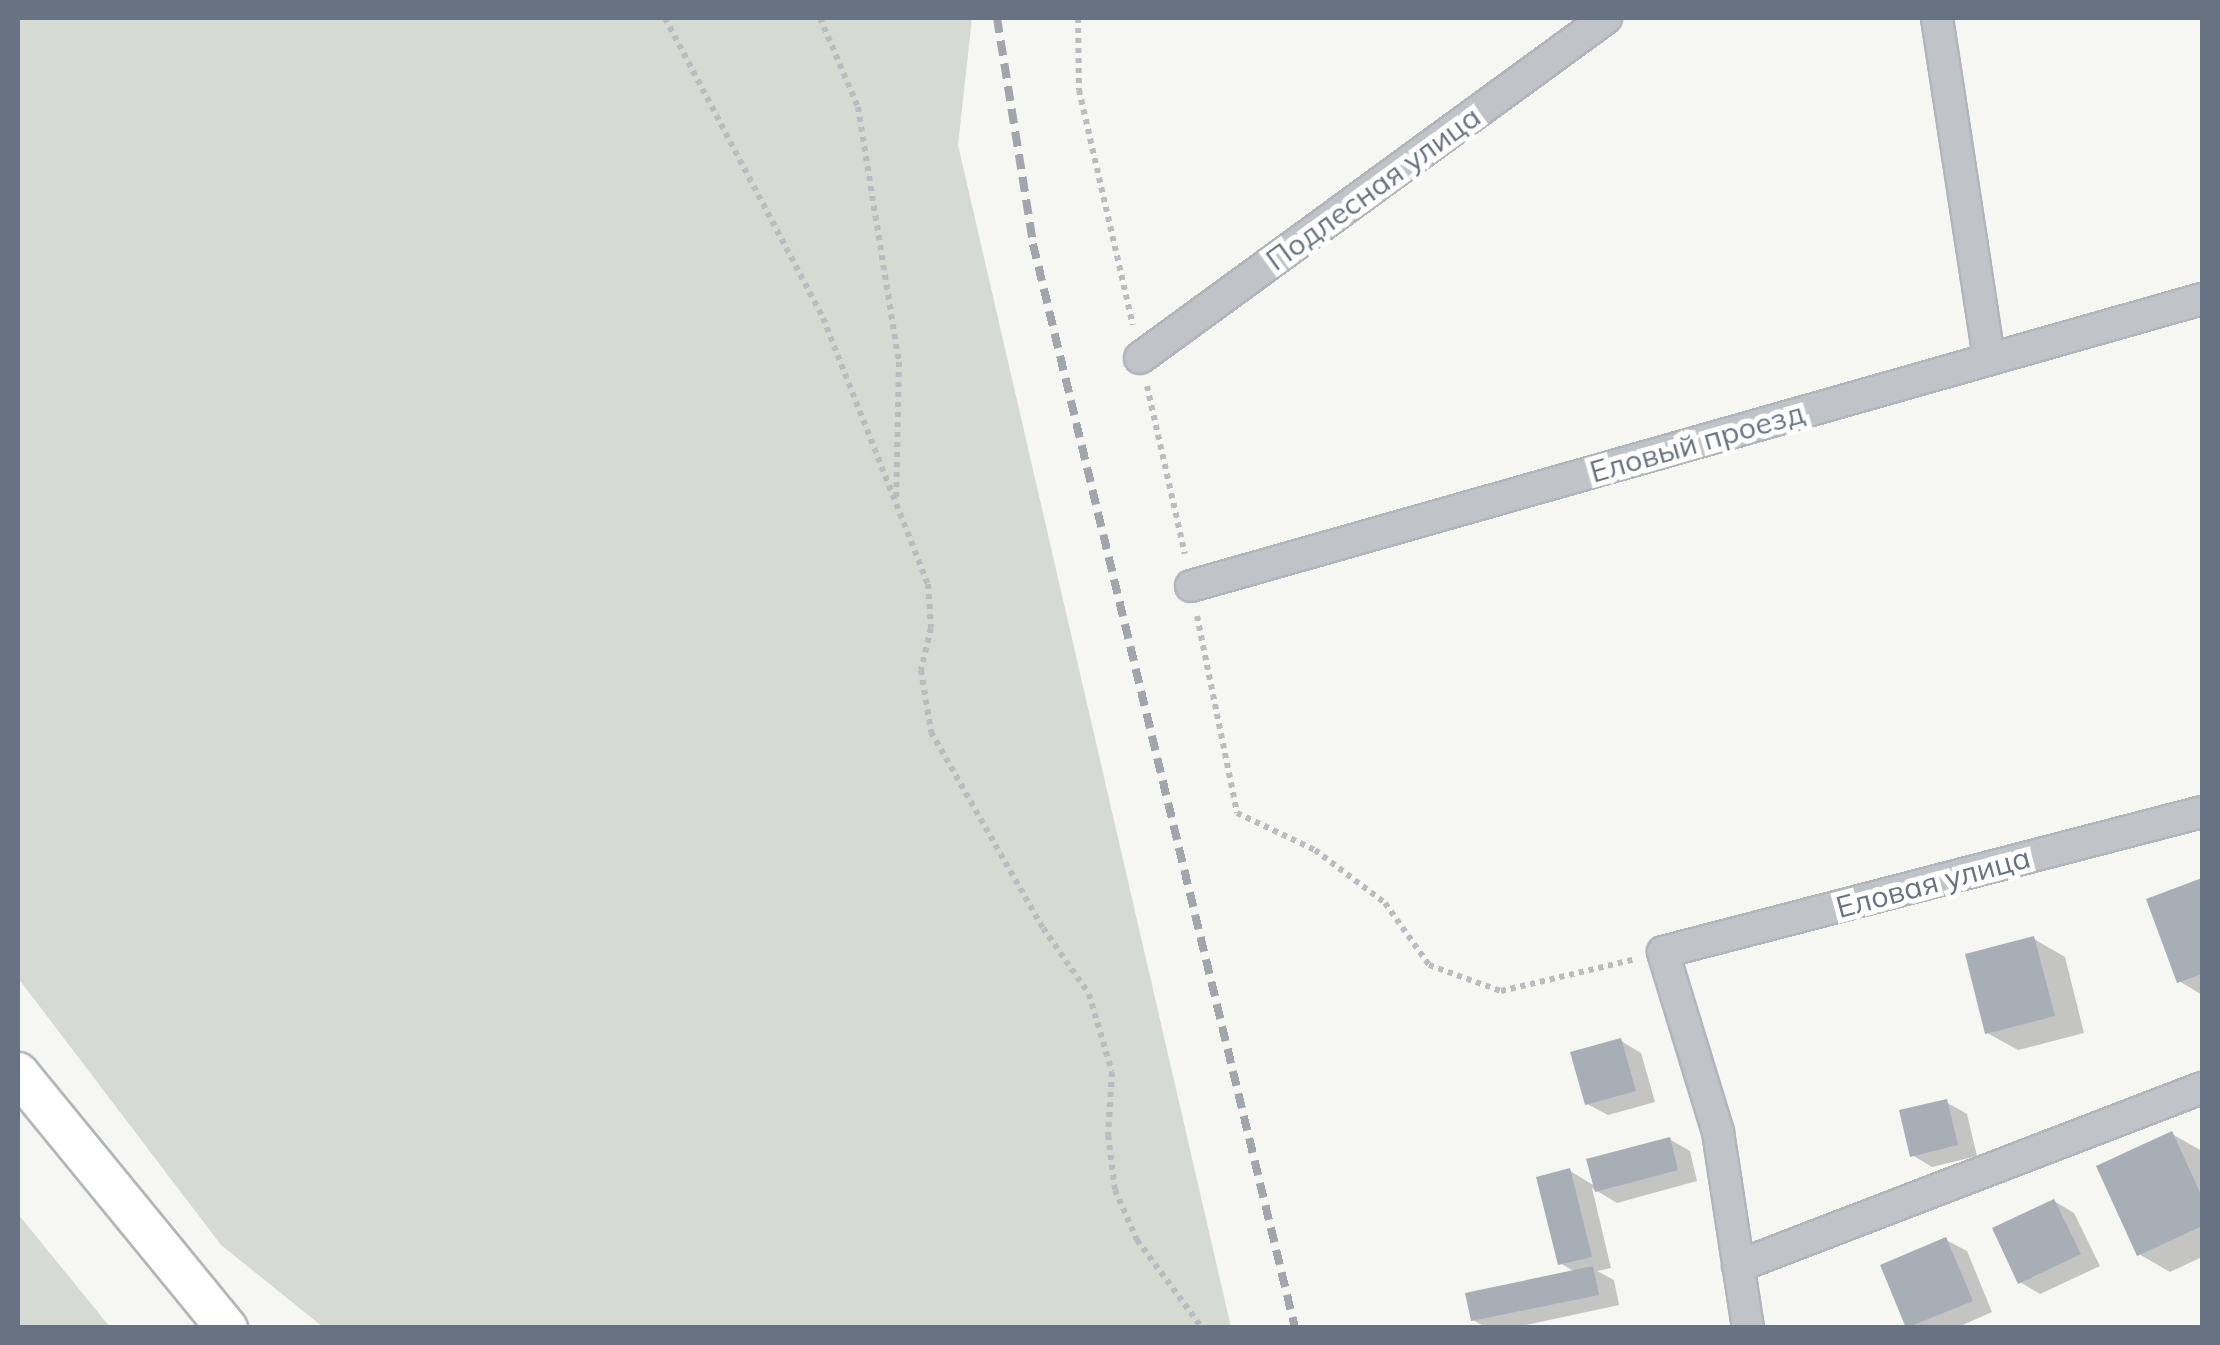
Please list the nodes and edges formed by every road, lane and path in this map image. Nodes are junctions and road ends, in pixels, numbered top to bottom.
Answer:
1 (665, 18) edge
2 (820, 18) edge
3 (1078, 18) edge
4 (1606, 18) edge
5 (1938, 18) edge
6 (2202, 299) edge
7 (1140, 358) junction
8 (1988, 360) junction
9 (896, 508) junction
10 (1191, 586) junction
11 (2202, 812) edge
12 (1663, 952) junction
13 (18, 1073) edge
14 (2202, 1088) edge
15 (1738, 1266) junction
16 (228, 1328) edge
17 (1202, 1328) edge
18 (1748, 1328) edge

1 - 9 path
2 - 9 path
3 - 7 path
4 - 7 street, Подлесная улица
5 - 8 street
6 - 8 street, Еловый проезд
7 - 10 path
8 - 10 street, Еловый проезд
9 - 17 path
10 - 12 path
11 - 12 street, Еловая улица
12 - 15 street
13 - 16 main road
14 - 15 street
15 - 18 street

